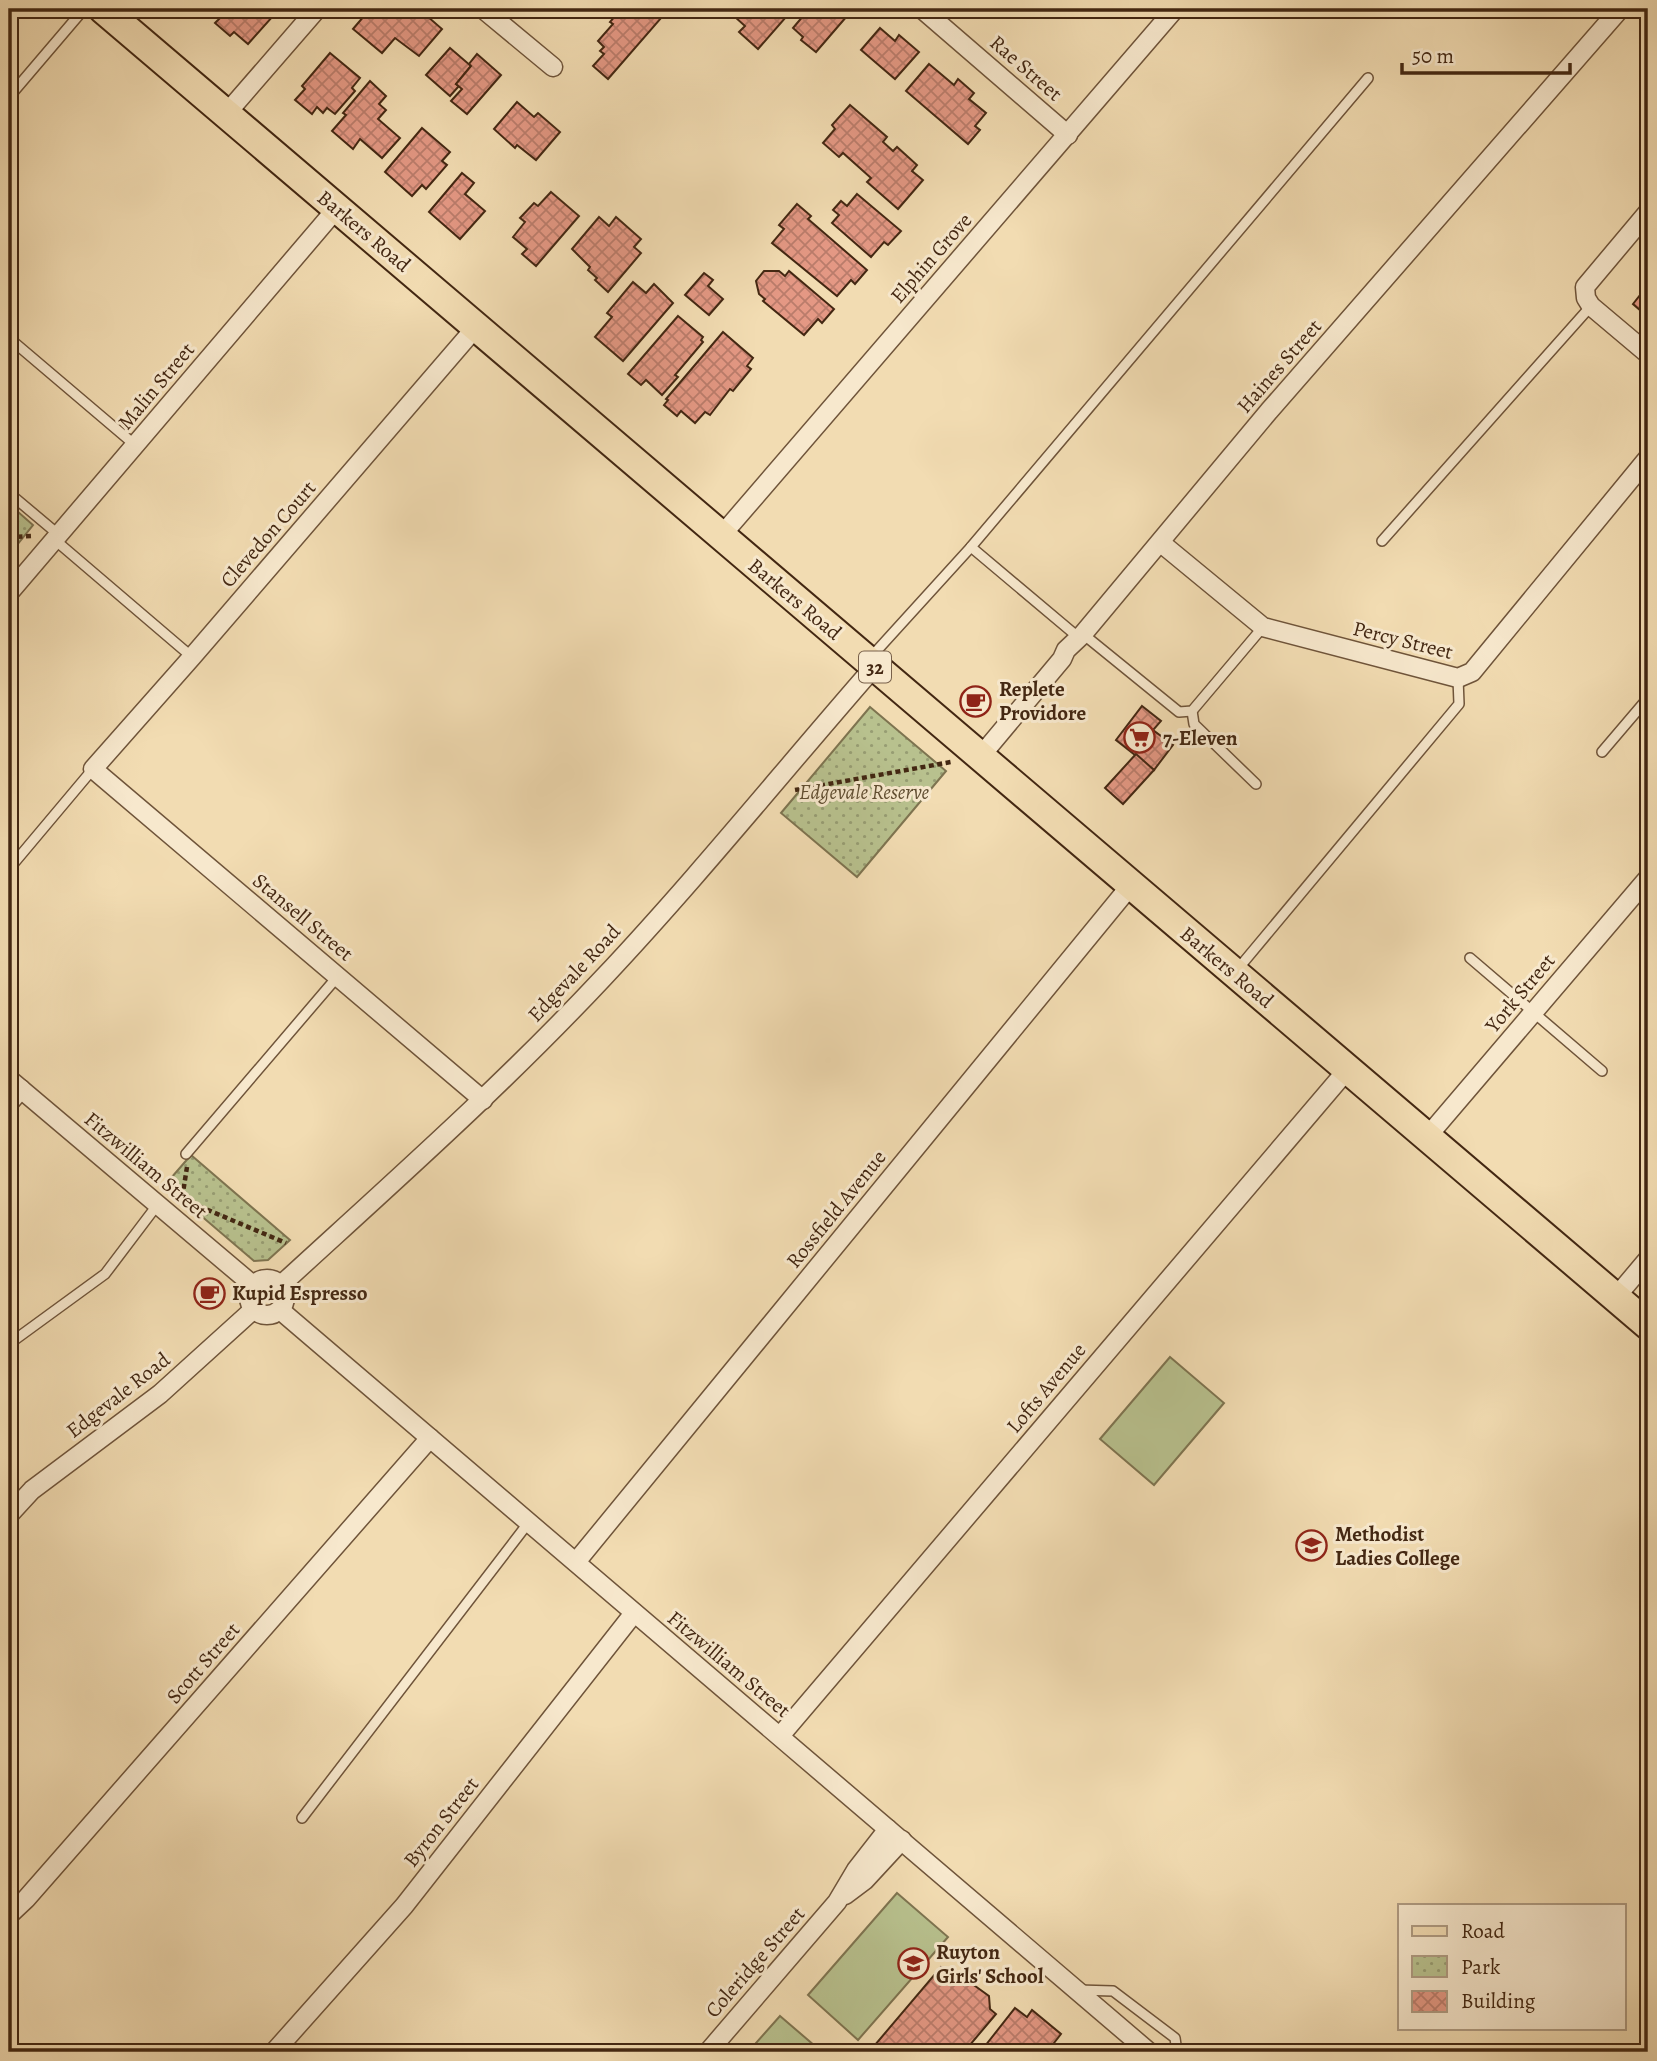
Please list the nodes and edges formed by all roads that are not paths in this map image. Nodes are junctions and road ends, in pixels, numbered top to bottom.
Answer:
1 (84, 9) edge
2 (103, 9) edge
3 (317, 9) edge
4 (483, 9) edge
5 (922, 9) edge
6 (1175, 9) edge
7 (1619, 9) edge
8 (553, 67) dead end
9 (1368, 78) dead end
10 (9, 97) edge
11 (226, 114) junction
12 (1068, 135) junction
13 (337, 208) junction
14 (1648, 212) edge
15 (1588, 302) junction
16 (476, 327) junction
17 (9, 338) edge
18 (1648, 354) edge
19 (135, 445) junction
20 (1648, 458) edge
21 (9, 493) edge
22 (721, 536) junction
23 (57, 538) junction
24 (1382, 541) dead end
25 (1161, 543) junction
26 (971, 547) junction
27 (9, 593) edge
28 (1263, 627) junction
29 (1081, 636) junction
30 (192, 657) junction
31 (871, 664) junction
32 (1458, 678) junction
33 (1648, 698) edge
34 (1192, 711) junction
35 (1602, 752) dead end
36 (980, 757) junction
37 (93, 769) junction
38 (1256, 784) dead end
39 (9, 869) edge
40 (1648, 878) edge
41 (1131, 885) junction
42 (1470, 958) dead end
43 (1234, 973) junction
44 (338, 976) junction
45 (1533, 1012) junction
46 (1348, 1070) junction
47 (1602, 1072) dead end
48 (13, 1090) edge
49 (483, 1100) junction
50 (1427, 1137) junction
51 (186, 1154) road end
52 (158, 1204) junction
53 (1648, 1259) edge
54 (281, 1285) junction
55 (254, 1286) junction
56 (1616, 1297) junction
57 (254, 1308) junction
58 (280, 1310) junction
59 (1648, 1325) edge
60 (9, 1344) edge
61 (430, 1438) junction
62 (9, 1515) edge
63 (529, 1522) junction
64 (576, 1562) junction
65 (634, 1613) junction
66 (780, 1736) junction
67 (302, 1818) dead end
68 (895, 1835) junction
69 (9, 1915) edge
70 (1076, 1990) junction
71 (274, 2052) edge
72 (708, 2052) edge
73 (1149, 2052) edge
74 (1177, 2052) edge

1 - 10 lane
2 - 11 main road, Barkers Road / 32
3 - 11 street
4 - 8 street
5 - 12 street, Rae Street
6 - 12 street, Elphin Grove
7 - 25 street, Haines Street
9 - 26 lane
11 - 13 main road, Barkers Road / 32
12 - 22 street, Elphin Grove
13 - 16 main road, Barkers Road / 32
13 - 19 street, Malin Street
14 - 15 street
15 - 18 street
15 - 24 lane
16 - 22 main road, Barkers Road / 32
16 - 30 street, Clevedon Court
17 - 19 lane
19 - 23 street, Malin Street
20 - 32 street, Percy Street
21 - 23 lane
22 - 31 main road, Barkers Road / 32
23 - 27 street, Malin Street
23 - 30 lane
25 - 28 street, Percy Street
25 - 29 street, Haines Street
26 - 29 lane
26 - 31 lane
28 - 32 street, Percy Street
28 - 34 lane
29 - 34 lane
29 - 36 street, Haines Street
30 - 37 street, Clevedon Court
31 - 36 main road, Barkers Road / 32
31 - 49 street, Edgevale Road
32 - 43 lane
33 - 35 lane
34 - 38 lane
36 - 41 main road, Barkers Road / 32
37 - 39 lane
37 - 44 street, Stansell Street
40 - 45 street, York Street
41 - 43 main road, Barkers Road / 32
41 - 64 street, Rossfield Avenue
42 - 45 lane
43 - 46 main road, Barkers Road / 32
44 - 49 street, Stansell Street
44 - 51 lane
45 - 47 lane
45 - 50 street, York Street
46 - 50 main road, Barkers Road / 32
46 - 66 street, Lofts Avenue
48 - 52 street, Fitzwilliam Street
49 - 54 street, Edgevale Road
50 - 56 main road, Barkers Road / 32
52 - 55 street, Fitzwilliam Street
52 - 60 lane
53 - 56 street
54 - 55 street
54 - 58 street
55 - 57 street
56 - 59 main road, Barkers Road / 32
57 - 58 street
57 - 62 street, Edgevale Road
58 - 61 street, Fitzwilliam Street
61 - 63 street, Fitzwilliam Street
61 - 69 street, Scott Street
63 - 64 street, Fitzwilliam Street
63 - 67 lane
64 - 65 street, Fitzwilliam Street
65 - 66 street, Fitzwilliam Street
65 - 71 street, Byron Street
66 - 68 street, Fitzwilliam Street
68 - 70 street, Fitzwilliam Street
68 - 72 street, Coleridge Street
70 - 73 street, Fitzwilliam Street
70 - 74 lane

